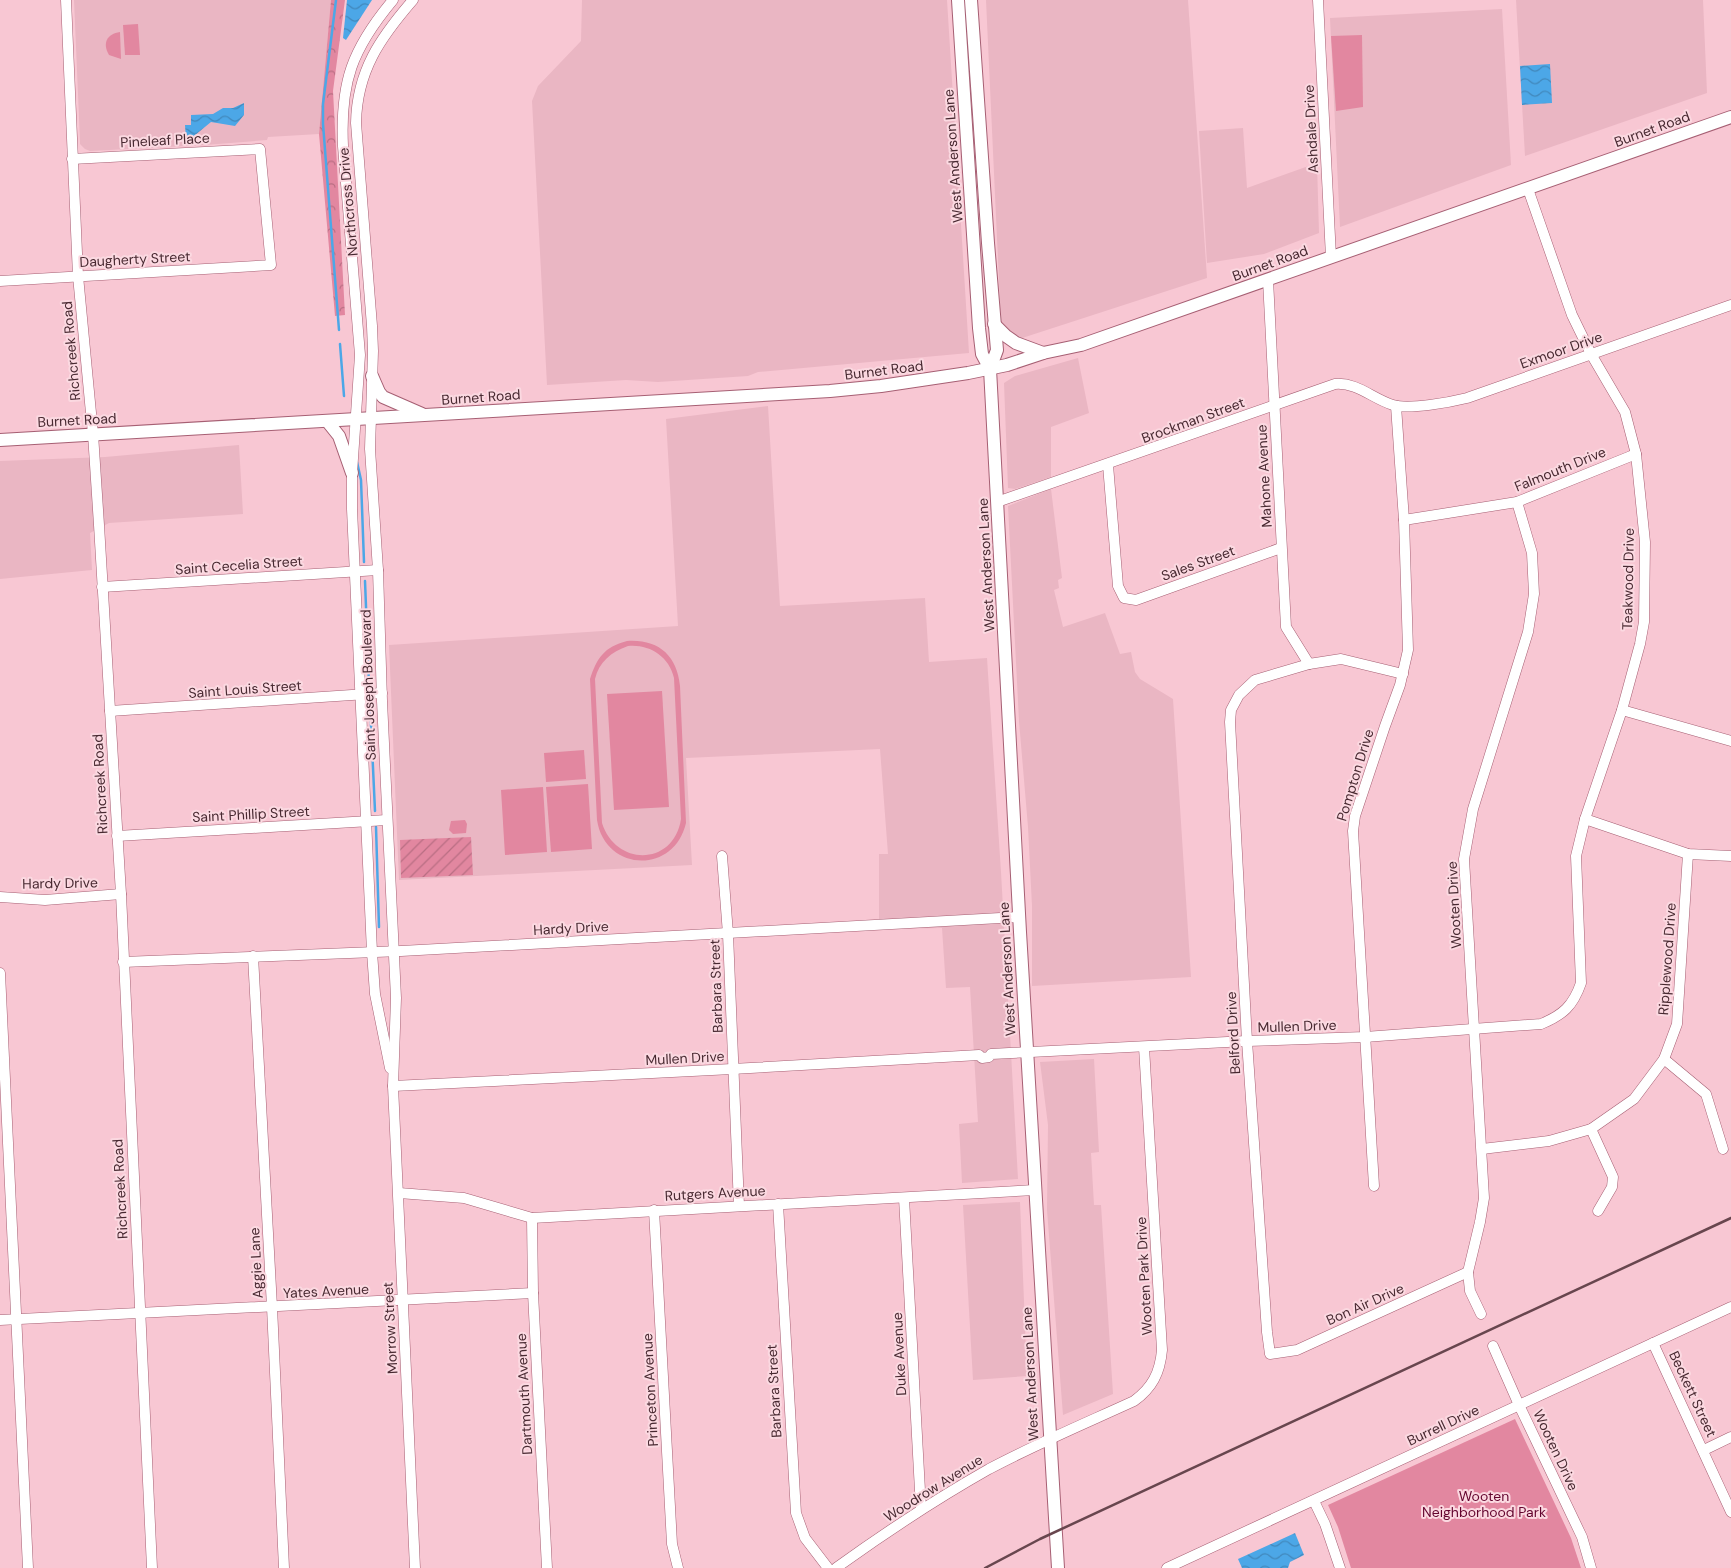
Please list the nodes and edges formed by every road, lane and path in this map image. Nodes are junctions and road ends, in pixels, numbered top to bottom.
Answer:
1 (66, 0) edge
2 (393, 0) edge
3 (413, 0) edge
4 (958, 0) edge
5 (971, 0) edge
6 (1318, 0) edge
7 (1731, 117) edge
8 (356, 136) junction
9 (343, 146) junction
10 (981, 150) junction
11 (968, 151) junction
12 (72, 159) junction
13 (1528, 189) junction
14 (365, 242) junction
15 (351, 243) junction
16 (1331, 256) junction
17 (271, 265) joint
18 (78, 276) junction
19 (1268, 280) junction
20 (0, 281) edge
21 (1730, 309) edge
22 (994, 324) junction
23 (1043, 353) junction
24 (1591, 354) junction
25 (990, 368) junction
26 (372, 376) junction
27 (1274, 406) junction
28 (1396, 406) junction
29 (427, 415) junction
30 (371, 418) junction
31 (356, 419) junction
32 (327, 421) junction
33 (93, 434) junction
34 (0, 440) edge
35 (1636, 454) junction
36 (1108, 465) junction
37 (352, 473) junction
38 (997, 502) junction
39 (1517, 502) junction
40 (1404, 520) junction
41 (1281, 548) junction
42 (378, 570) junction
43 (356, 572) junction
44 (102, 587) junction
45 (1309, 664) junction
46 (1403, 674) junction
47 (382, 693) junction
48 (360, 695) junction
49 (1622, 710) junction
50 (110, 711) junction
51 (1731, 741) edge
52 (1585, 819) junction
53 (366, 820) junction
54 (387, 820) junction
55 (117, 836) junction
56 (1688, 854) junction
57 (722, 856) dead end
58 (1731, 856) edge
59 (121, 894) junction
60 (0, 897) edge
61 (1020, 917) junction
62 (728, 934) junction
63 (392, 951) junction
64 (372, 952) junction
65 (253, 956) junction
66 (123, 962) junction
67 (0, 974) edge
68 (1568, 1008) joint
69 (1474, 1030) junction
70 (1365, 1037) junction
71 (1247, 1041) junction
72 (1144, 1047) junction
73 (1027, 1052) junction
74 (1664, 1059) junction
75 (732, 1070) junction
76 (393, 1086) junction
77 (1591, 1129) junction
78 (1482, 1149) junction
79 (1723, 1149) dead end
80 (1374, 1186) dead end
81 (1035, 1190) junction
82 (399, 1194) junction
83 (904, 1198) junction
84 (778, 1204) junction
85 (739, 1206) junction
86 (654, 1210) junction
87 (1598, 1211) dead end
88 (532, 1218) junction
89 (1468, 1272) junction
90 (532, 1294) junction
91 (403, 1301) junction
92 (272, 1307) junction
93 (1731, 1307) edge
94 (140, 1313) junction
95 (1481, 1314) dead end
96 (16, 1319) junction
97 (0, 1320) edge
98 (1653, 1343) junction
99 (1493, 1346) dead end
100 (1270, 1354) joint
101 (1519, 1405) junction
102 (1731, 1438) edge
103 (1049, 1440) junction
104 (1704, 1450) junction
105 (1314, 1501) junction
106 (921, 1509) junction
107 (1731, 1512) edge
108 (28, 1568) edge
109 (152, 1568) edge
110 (284, 1568) edge
111 (415, 1568) edge
112 (547, 1568) edge
113 (678, 1568) edge
114 (828, 1568) edge
115 (836, 1568) edge
116 (1058, 1568) edge
117 (1167, 1568) edge
118 (1340, 1568) edge
119 (1591, 1568) edge

1 - 12 street, Richcreek Road
2 - 9 street, Northcross Drive
3 - 8 street, Northcross Drive
4 - 11 main road, West Anderson Lane
5 - 10 main road, West Anderson Lane
6 - 16 street, Ashdale Drive
7 - 13 main road, Burnet Road
8 - 9 street
8 - 14 street, Northcross Drive
9 - 15 street, Northcross Drive
10 - 11 main road
10 - 22 main road, West Anderson Lane
11 - 25 main road, West Anderson Lane
12 - 17 street, Pineleaf Place
12 - 18 street, Richcreek Road
13 - 16 main road, Burnet Road
13 - 24 street, Teakwood Drive
14 - 15 street
14 - 26 street, Northcross Drive
15 - 31 street, Northcross Drive
16 - 19 main road, Burnet Road
17 - 18 street, Daugherty Street
18 - 20 street, Daugherty Street
18 - 33 street, Richcreek Road
19 - 23 main road, Burnet Road
19 - 27 street, Mahone Avenue
21 - 24 street, Exmoor Drive
22 - 23 main road
22 - 25 main road, West Anderson Lane
23 - 25 main road, Burnet Road
24 - 28 street, Exmoor Drive
24 - 35 street, Teakwood Drive
25 - 29 main road, Burnet Road
25 - 38 main road, West Anderson Lane
26 - 29 main road
26 - 30 street, Northcross Drive
27 - 28 street, Brockman Street
27 - 36 street, Brockman Street
27 - 41 street, Mahone Avenue
28 - 40 street, Pompton Drive
29 - 30 main road, Burnet Road
30 - 31 main road, Burnet Road
30 - 42 street, Saint Joseph Boulevard
31 - 32 main road, Burnet Road
31 - 37 street, Saint Joseph Boulevard
32 - 33 main road, Burnet Road
32 - 37 main road
33 - 34 main road, Burnet Road
33 - 44 street, Richcreek Road
35 - 39 street, Falmouth Drive
35 - 49 street, Teakwood Drive
36 - 38 street, Brockman Street
36 - 41 street, Sales Street
37 - 43 street, Saint Joseph Boulevard
38 - 61 main road, West Anderson Lane
39 - 40 street, Falmouth Drive
39 - 69 street, Wooten Drive
40 - 46 street, Pompton Drive
41 - 45 street, Mahone Avenue
42 - 43 street, Saint Cecelia Street
42 - 47 street, Saint Joseph Boulevard
43 - 44 street, Saint Cecelia Street
43 - 48 street, Saint Joseph Boulevard
44 - 50 street, Richcreek Road
45 - 46 street
45 - 71 street, Belford Drive
46 - 70 street, Pompton Drive
47 - 48 street, Saint Louis Street
47 - 54 street, Saint Joseph Boulevard
48 - 50 street, Saint Louis Street
48 - 53 street, Saint Joseph Boulevard
49 - 51 street
49 - 52 street, Teakwood Drive
50 - 55 street, Richcreek Road
52 - 56 street
52 - 68 street, Teakwood Drive
53 - 54 street, Saint Phillip Street
53 - 55 street, Saint Phillip Street
53 - 64 street, Saint Joseph Boulevard
54 - 63 street, Saint Joseph Boulevard
55 - 59 street, Richcreek Road
56 - 58 street
56 - 74 street, Ripplewood Drive
57 - 62 street, Barbara Street
59 - 60 street, Hardy Drive
59 - 66 street, Richcreek Road
61 - 62 street, Hardy Drive
61 - 73 main road, West Anderson Lane
62 - 63 street, Hardy Drive
62 - 75 street, Barbara Street
63 - 64 street, Hardy Drive
63 - 76 street, Morrow Street
64 - 65 street, Hardy Drive
64 - 76 street, Morrow Street
65 - 66 street, Hardy Drive
65 - 92 street, Aggie Lane
66 - 94 street, Richcreek Road
67 - 96 street
68 - 69 street, Mullen Drive
69 - 70 street, Mullen Drive
69 - 78 street, Wooten Drive
70 - 71 street, Mullen Drive
70 - 80 street, Pompton Drive
71 - 72 street, Mullen Drive
71 - 100 street, Belford Drive
72 - 73 street, Mullen Drive
72 - 103 street, Wooten Park Drive
73 - 75 street, Mullen Drive
73 - 81 main road, West Anderson Lane
74 - 77 street, Ripplewood Drive
74 - 79 street
75 - 76 street, Mullen Drive
75 - 85 street, Barbara Street
76 - 82 street, Morrow Street
77 - 78 street, Ripplewood Drive
77 - 87 street
78 - 89 street, Wooten Drive
81 - 83 street, Rutgers Avenue
81 - 103 main road, West Anderson Lane
82 - 88 street, Rutgers Avenue
82 - 91 street, Morrow Street
83 - 84 street, Rutgers Avenue
83 - 106 street, Duke Avenue
84 - 85 street, Rutgers Avenue
84 - 114 street, Barbara Street
85 - 86 street, Rutgers Avenue
86 - 88 street, Rutgers Avenue
86 - 113 street, Princeton Avenue
88 - 90 street, Dartmouth Avenue
89 - 95 street, Wooten Drive
89 - 100 street, Bon Air Drive
90 - 91 street, Yates Avenue
90 - 112 street, Dartmouth Avenue
91 - 92 street, Yates Avenue
91 - 111 street, Morrow Street
92 - 94 street, Yates Avenue
92 - 110 street, Aggie Lane
93 - 98 street, Burrell Drive
94 - 96 street, Yates Avenue
94 - 109 street, Richcreek Road
96 - 97 street, Yates Avenue
96 - 108 street
98 - 101 street, Burrell Drive
98 - 104 street, Beckett Street
99 - 101 street, Wooten Drive
101 - 105 street, Burrell Drive
101 - 119 street, Wooten Drive
102 - 104 street
103 - 106 street, Woodrow Avenue
103 - 116 main road, West Anderson Lane
104 - 107 street, Beckett Street
105 - 117 street, Burrell Drive
105 - 118 street
106 - 115 street, Woodrow Avenue

